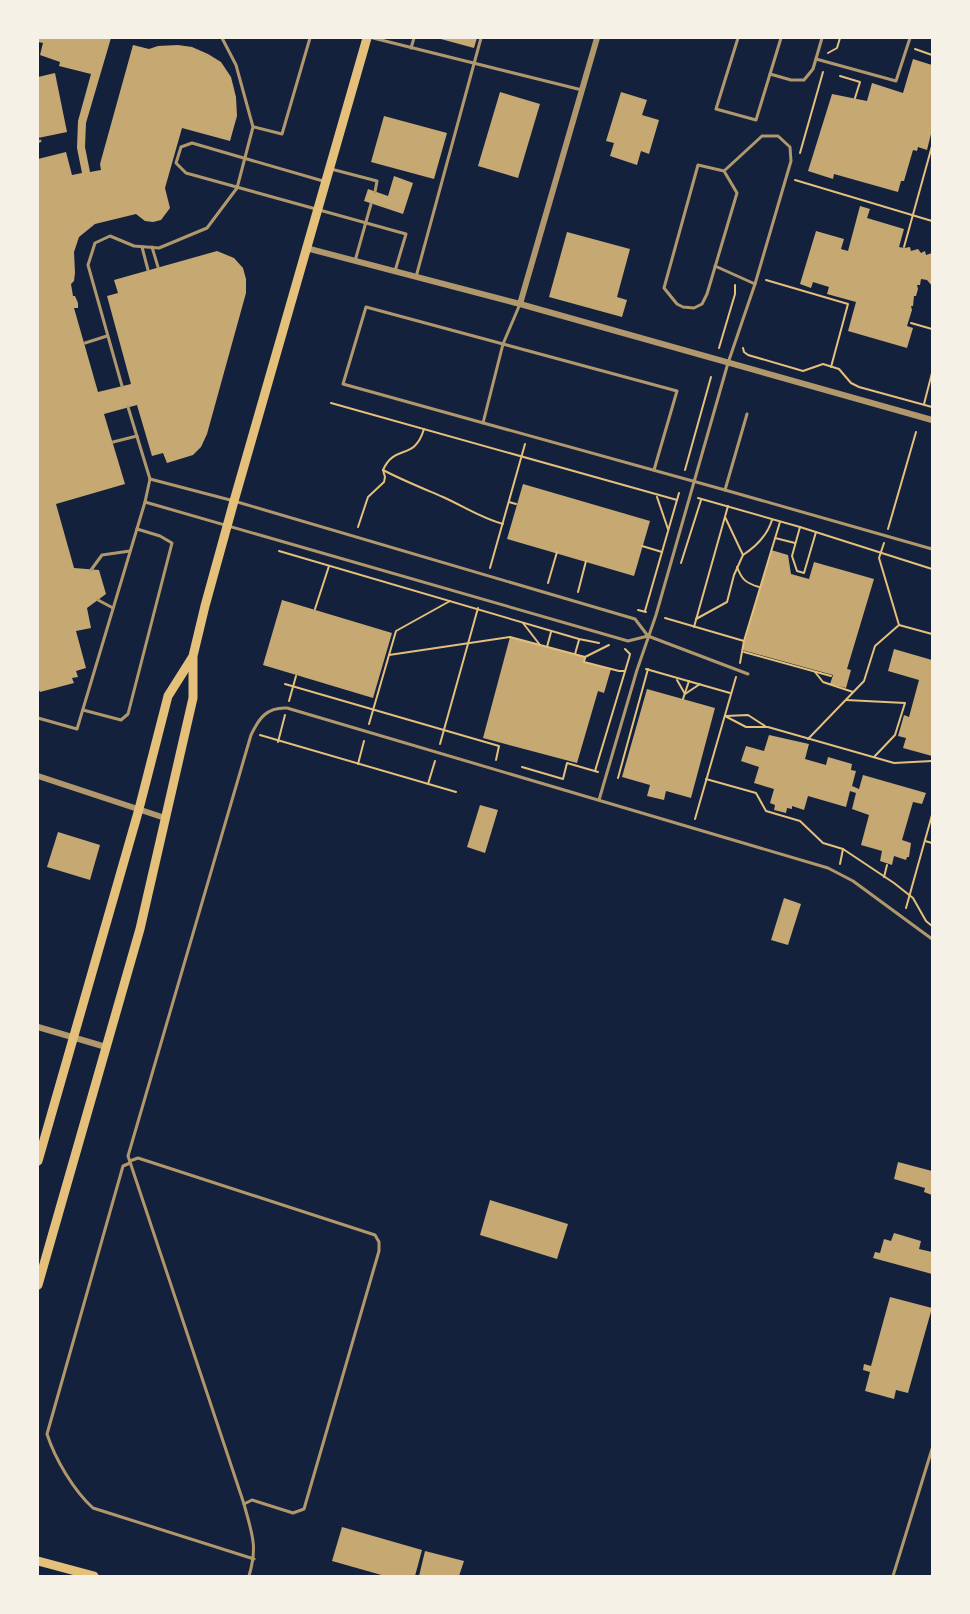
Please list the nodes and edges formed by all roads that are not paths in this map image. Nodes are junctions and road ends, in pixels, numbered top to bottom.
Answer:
1 (222, 38) edge
2 (310, 38) edge
3 (367, 38) edge
4 (373, 38) edge
5 (414, 38) edge
6 (481, 38) edge
7 (597, 38) edge
8 (738, 38) edge
9 (781, 38) edge
10 (822, 38) edge
11 (910, 38) edge
12 (411, 48) junction
13 (816, 59) junction
14 (474, 63) junction
15 (770, 74) junction
16 (582, 90) junction
17 (253, 127) junction
18 (244, 158) junction
19 (329, 169) junction
20 (724, 171) junction
21 (325, 181) junction
22 (237, 188) junction
23 (375, 192) dead end
24 (371, 204) dead end
25 (317, 210) junction
26 (366, 223) junction
27 (142, 247) junction
28 (152, 247) junction
29 (306, 248) junction
30 (355, 261) junction
31 (716, 266) junction
32 (158, 267) dead end
33 (148, 270) dead end
34 (395, 271) junction
35 (416, 277) junction
36 (755, 284) junction
37 (520, 304) junction
38 (107, 336) junction
39 (85, 343) dead end
40 (503, 344) junction
41 (728, 363) junction
42 (122, 386) dead end
43 (128, 407) dead end
44 (747, 414) dead end
45 (933, 420) edge
46 (482, 423) junction
47 (137, 436) junction
48 (113, 442) dead end
49 (654, 470) junction
50 (150, 479) junction
51 (695, 481) junction
52 (725, 490) junction
53 (234, 501) junction
54 (145, 502) junction
55 (227, 525) junction
56 (137, 529) junction
57 (933, 549) edge
58 (130, 551) junction
59 (91, 570) dead end
60 (98, 600) dead end
61 (113, 608) junction
62 (648, 636) junction
63 (193, 656) junction
64 (748, 674) dead end
65 (83, 710) junction
66 (38, 718) edge
67 (38, 776) edge
68 (599, 800) junction
69 (139, 809) junction
70 (165, 818) junction
71 (933, 939) edge
72 (38, 1027) edge
73 (73, 1037) junction
74 (106, 1047) junction
75 (38, 1161) edge
76 (130, 1162) junction
77 (38, 1285) edge
78 (933, 1449) edge
79 (244, 1504) junction
80 (254, 1559) junction
81 (38, 1561) edge
82 (94, 1576) edge
83 (249, 1576) edge
84 (893, 1576) edge

1 - 17 lane
2 - 17 lane
3 - 19 main road
4 - 12 lane
5 - 12 lane
6 - 14 lane
7 - 16 street
8 - 15 lane
9 - 15 lane
10 - 13 lane
11 - 13 lane
12 - 14 lane
13 - 15 lane
14 - 16 lane
14 - 35 lane
16 - 37 street
17 - 18 lane
18 - 21 lane
18 - 22 lane
18 - 22 lane
19 - 21 main road
19 - 23 lane
20 - 31 lane
20 - 31 lane
20 - 36 lane
21 - 25 main road
22 - 25 lane
22 - 28 lane
24 - 26 lane
25 - 26 lane
25 - 29 main road
26 - 30 lane
26 - 34 lane
27 - 28 lane
27 - 33 lane
27 - 38 lane
28 - 32 lane
29 - 30 street
29 - 53 main road
30 - 34 street
31 - 36 lane
34 - 35 street
35 - 37 street
36 - 41 lane
37 - 40 lane
37 - 41 street
38 - 39 lane
38 - 42 lane
40 - 46 lane
40 - 46 lane
40 - 49 lane
41 - 45 street
41 - 51 lane
43 - 47 lane
44 - 52 lane
46 - 49 lane
47 - 48 lane
47 - 50 lane
49 - 51 lane
50 - 53 lane
50 - 54 lane
51 - 52 lane
51 - 62 lane
52 - 57 lane
53 - 55 main road
53 - 62 lane
54 - 55 lane
54 - 56 lane
55 - 62 lane
55 - 63 main road
56 - 58 lane
56 - 65 lane
58 - 59 lane
58 - 61 lane
60 - 61 lane
61 - 65 lane
62 - 64 lane
62 - 68 lane
63 - 69 main road
63 - 70 main road
65 - 66 lane
67 - 69 street
68 - 71 lane
68 - 76 lane
69 - 70 street
69 - 73 main road
70 - 74 main road
72 - 73 street
73 - 74 street
73 - 75 main road
74 - 77 main road
76 - 79 lane
76 - 79 lane
76 - 80 lane
78 - 84 lane
79 - 80 lane
80 - 83 lane
81 - 82 main road

